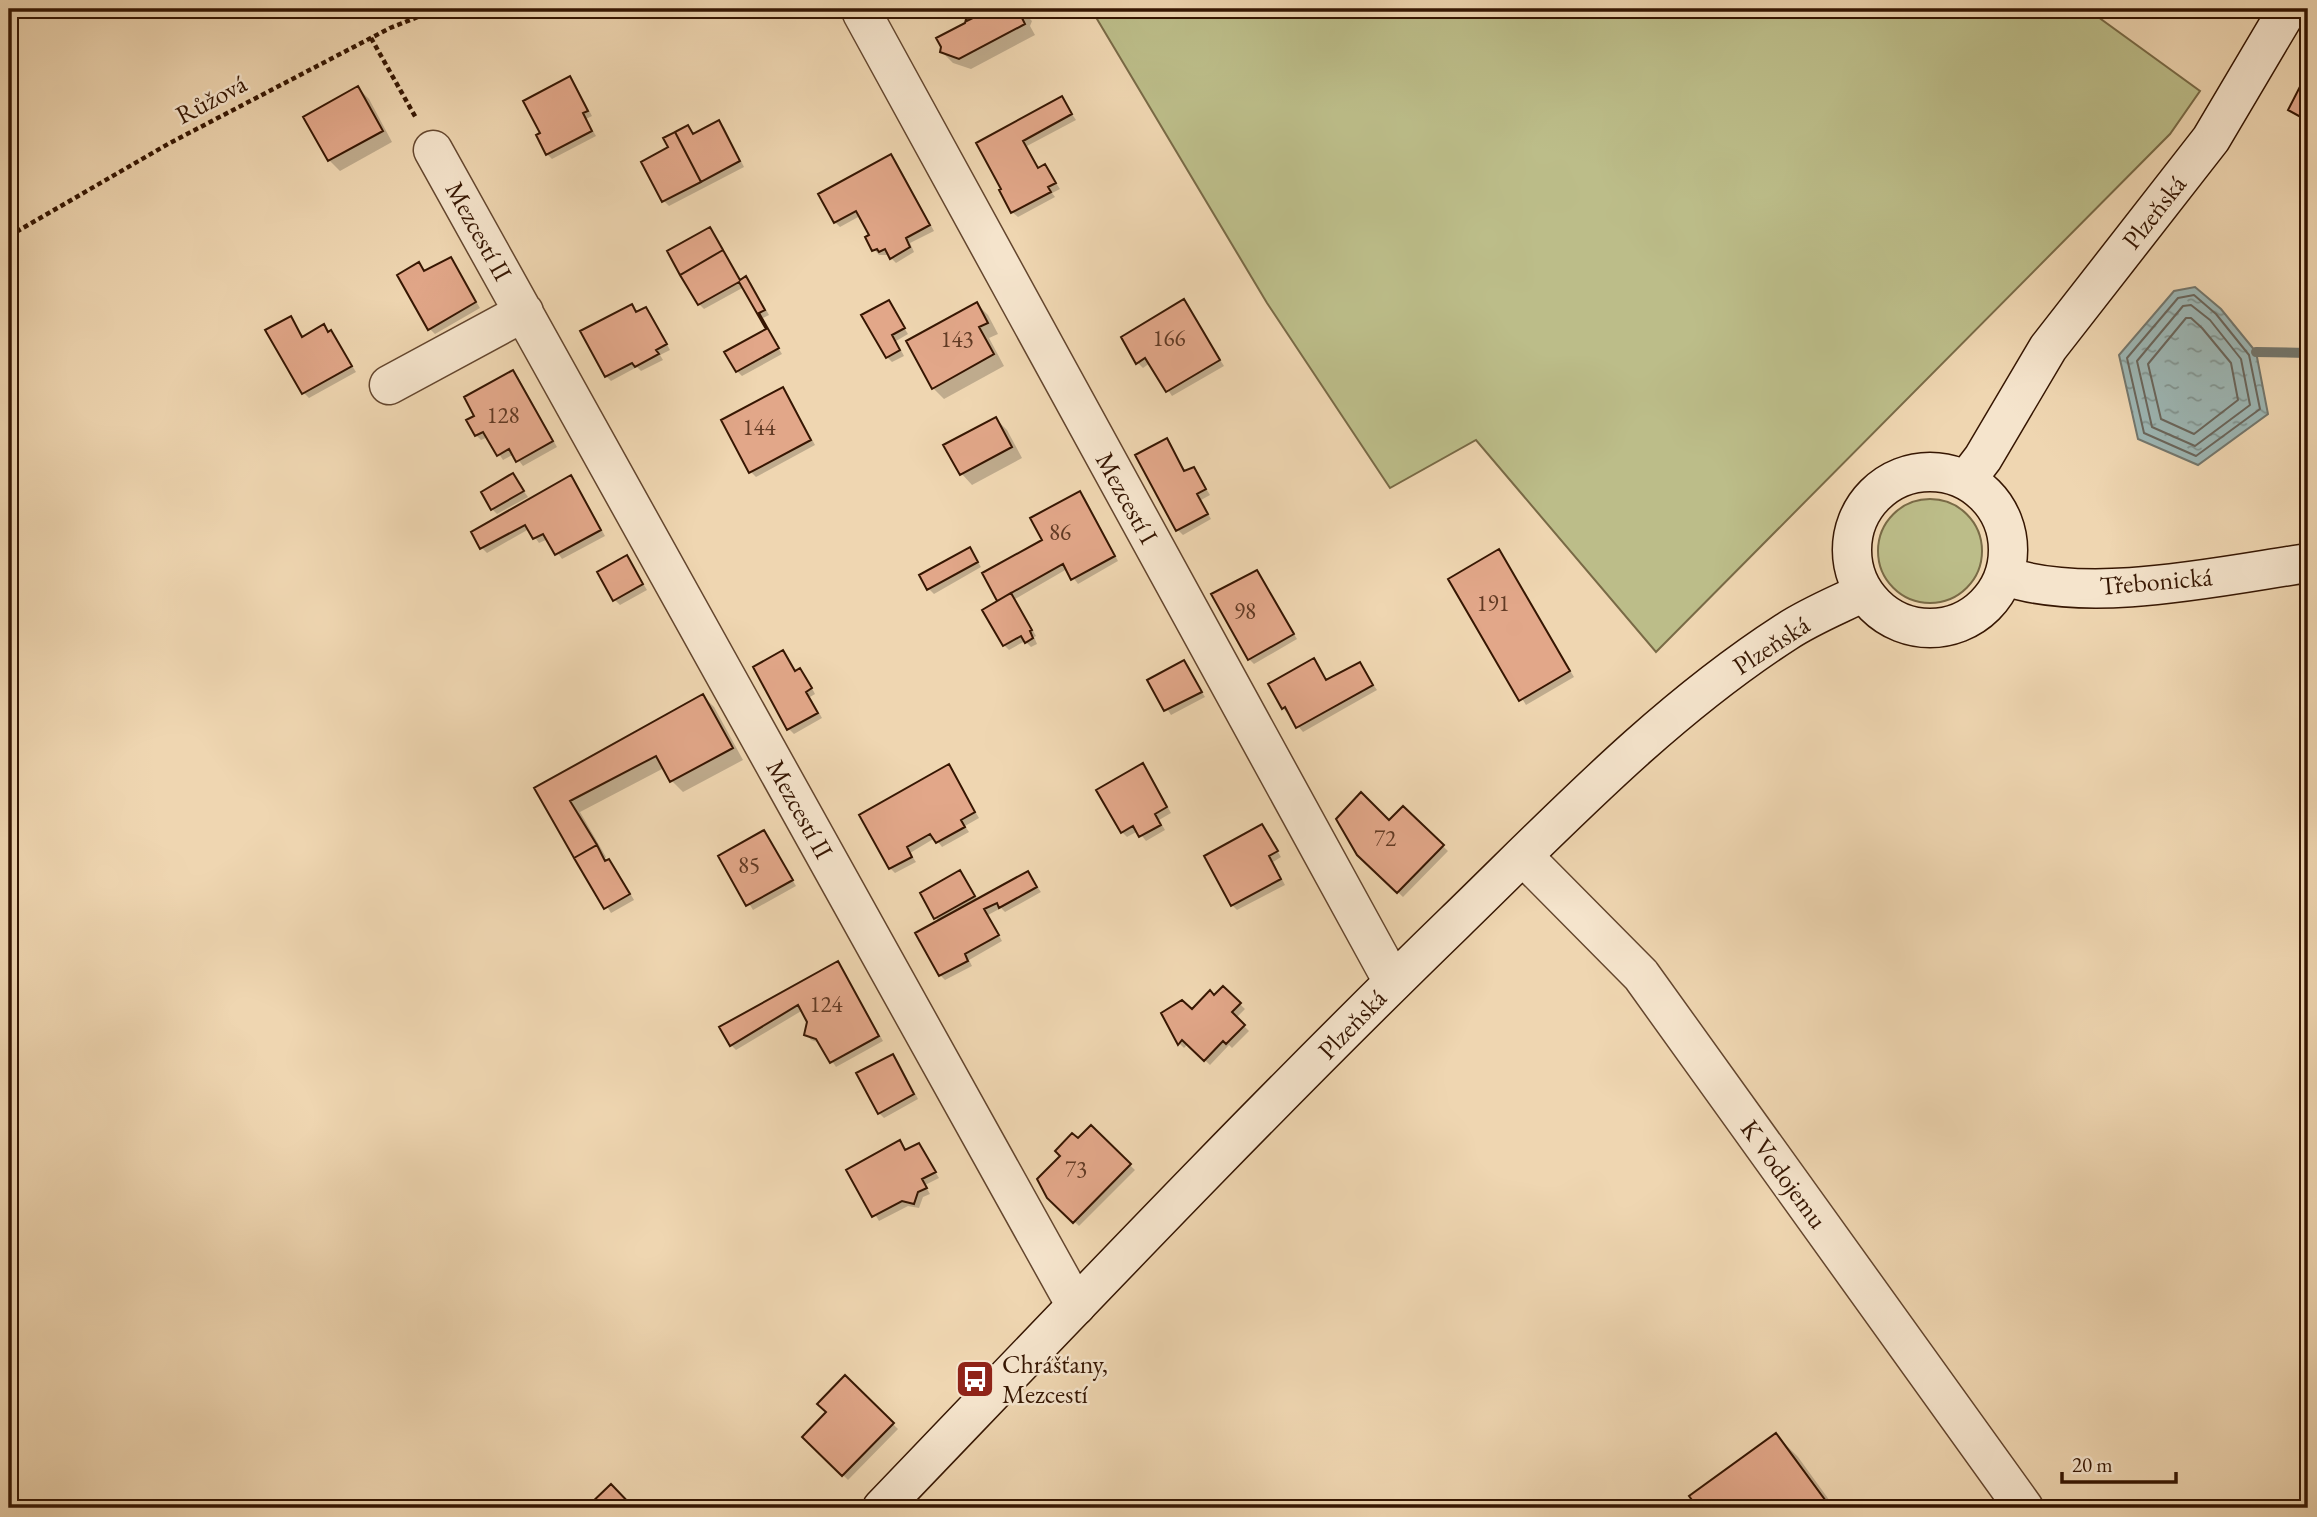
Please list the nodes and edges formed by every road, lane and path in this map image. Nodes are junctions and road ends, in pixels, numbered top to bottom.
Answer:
1 (438, 9) edge
2 (2288, 9) edge
3 (862, 13) dead end
4 (372, 38) junction
5 (433, 150) joint
6 (9, 236) edge
7 (524, 312) junction
8 (389, 385) dead end
9 (1967, 480) junction
10 (2308, 563) edge
11 (2005, 576) junction
12 (1864, 592) junction
13 (1523, 856) junction
14 (1392, 982) junction
15 (1076, 1306) junction
16 (883, 1508) edge
17 (2024, 1508) edge

1 - 4 path, Růžová
2 - 9 street, Plzeňská
3 - 14 street, Mezcestí Ⅰ
4 - 5 path
4 - 6 path, Růžová
5 - 7 street, Mezcestí Ⅱ
7 - 8 street, Mezcestí Ⅱ
7 - 15 street, Mezcestí Ⅱ
9 - 11 street
9 - 12 street
10 - 11 street, Třebonická
11 - 12 street
12 - 13 street, Plzeňská
13 - 14 street, Plzeňská
13 - 17 street, K Vodojemu
14 - 15 street, Plzeňská
15 - 16 street, Plzeňská

